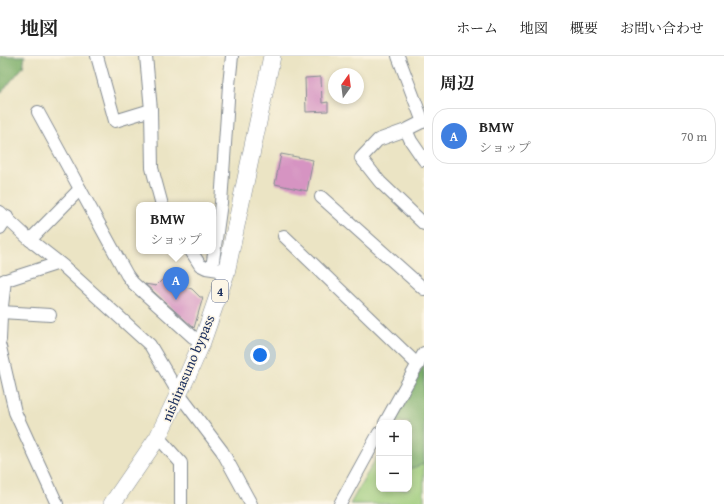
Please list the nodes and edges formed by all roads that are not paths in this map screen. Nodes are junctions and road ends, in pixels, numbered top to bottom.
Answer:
1 (97, 56) edge
2 (146, 56) edge
3 (232, 56) edge
4 (272, 56) edge
5 (398, 56) edge
6 (152, 110) junction
7 (38, 112) dead end
8 (423, 122) edge
9 (406, 130) junction
10 (424, 160) edge
11 (80, 189) junction
12 (321, 197) dead end
13 (161, 202) edge
14 (3, 214) edge
15 (424, 224) edge
16 (0, 228) edge
17 (284, 236) dead end
18 (30, 240) junction
19 (193, 254) edge
20 (59, 263) junction
21 (219, 270) junction
22 (3, 281) edge
23 (424, 289) edge
24 (1, 312) junction
25 (50, 315) dead end
26 (0, 340) edge
27 (202, 342) junction
28 (0, 347) edge
29 (424, 353) edge
30 (418, 365) junction
31 (179, 394) junction
32 (387, 420) edge
33 (158, 437) junction
34 (376, 439) edge
35 (57, 504) edge
36 (112, 504) edge
37 (181, 504) edge
38 (251, 504) edge
39 (340, 504) edge

1 - 6 street
2 - 6 street
3 - 21 street
4 - 21 highway, nishinasuno bypass / 4
5 - 8 street
6 - 13 street
7 - 11 street
8 - 9 street
9 - 10 street
9 - 15 street
11 - 18 street
11 - 27 street
12 - 23 street
14 - 16 street
14 - 18 street
17 - 30 street
18 - 20 street
19 - 21 street
20 - 22 street
20 - 31 street
21 - 27 highway, nishinasuno bypass / 4
22 - 24 street
24 - 25 street
24 - 26 street
27 - 31 highway, nishinasuno bypass / 4
28 - 35 street
29 - 30 street
30 - 32 street
31 - 33 highway, nishinasuno bypass / 4
31 - 38 street
33 - 36 highway, nishinasuno bypass / 4
33 - 37 street
34 - 39 street

